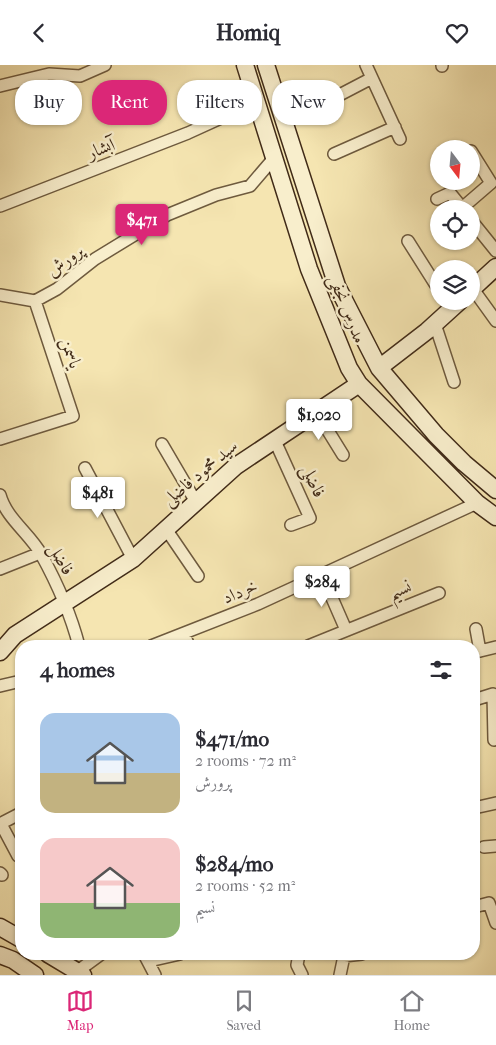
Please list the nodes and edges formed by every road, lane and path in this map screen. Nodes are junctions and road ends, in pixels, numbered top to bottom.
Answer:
1 (104, 65) edge
2 (245, 65) edge
3 (266, 65) edge
4 (366, 65) edge
5 (48, 69) edge
6 (372, 77) junction
7 (249, 80) edge
8 (0, 86) edge
9 (344, 92) edge
10 (262, 121) edge
11 (206, 125) edge
12 (395, 127) junction
13 (400, 139) dead end
14 (334, 154) dead end
15 (274, 158) junction
16 (480, 164) edge
17 (437, 199) dead end
18 (456, 200) edge
19 (472, 200) edge
20 (0, 206) edge
21 (480, 231) edge
22 (408, 241) dead end
23 (496, 251) edge
24 (496, 267) edge
25 (430, 276) edge
26 (480, 282) edge
27 (0, 295) edge
28 (480, 300) edge
29 (35, 301) junction
30 (447, 310) edge
31 (496, 321) edge
32 (435, 324) junction
33 (379, 368) junction
34 (454, 382) dead end
35 (359, 384) junction
36 (317, 413) junction
37 (0, 439) edge
38 (275, 441) junction
39 (162, 443) dead end
40 (343, 455) dead end
41 (85, 468) dead end
42 (496, 490) edge
43 (0, 495) edge
44 (196, 502) junction
45 (478, 503) junction
46 (496, 517) edge
47 (291, 525) dead end
48 (166, 529) junction
49 (40, 553) junction
50 (133, 559) junction
51 (0, 569) edge
52 (198, 575) dead end
53 (322, 575) junction
54 (439, 593) dead end
55 (64, 602) junction
56 (476, 629) dead end
57 (346, 630) junction
58 (184, 634) junction
59 (77, 640) edge
60 (168, 640) edge
61 (186, 640) edge
62 (322, 640) edge
63 (478, 640) edge
64 (496, 647) edge
65 (480, 651) edge
66 (0, 652) edge
67 (15, 682) edge
68 (0, 686) edge
69 (480, 698) edge
70 (496, 739) edge
71 (496, 803) edge
72 (480, 807) edge
73 (15, 816) edge
74 (0, 824) edge
75 (496, 846) edge
76 (484, 847) dead end
77 (15, 851) edge
78 (480, 905) edge
79 (496, 923) edge
80 (0, 927) edge
81 (15, 936) edge
82 (0, 955) edge
83 (58, 960) edge
84 (94, 960) edge
85 (148, 960) edge
86 (298, 960) edge
87 (343, 960) edge
88 (81, 973) edge
89 (35, 975) edge
90 (155, 975) edge
91 (302, 975) edge
92 (340, 975) edge

1 - 5 street
2 - 7 main road, مدرس نجفی
3 - 33 main road, مدرس نجفی
4 - 6 street
5 - 8 street
6 - 9 street
6 - 12 street
10 - 15 main road, مدرس نجفی
11 - 20 street, آبشار
12 - 13 street
12 - 14 street
15 - 29 street, پرورش
15 - 35 main road, مدرس نجفی
16 - 19 street
17 - 18 street
21 - 23 street
22 - 25 street
24 - 26 main road
27 - 29 street
28 - 31 street
29 - 37 street, یاسمن
30 - 32 main road
32 - 33 main road
32 - 34 street
33 - 42 main road, مدرس نجفی
35 - 36 main road, سید محمود فاضلی
35 - 45 main road, مدرس نجفی
36 - 38 main road, سید محمود فاضلی
36 - 40 street
38 - 44 main road, سید محمود فاضلی
38 - 47 street, فاضلی
39 - 44 street
41 - 50 street
43 - 49 street, فاضل
44 - 48 main road, سید محمود فاضلی
45 - 46 main road, مدرس نجفی
45 - 53 street, خرداد
48 - 50 main road, سید محمود فاضلی
48 - 52 street
49 - 51 street
49 - 55 street, فاضل
50 - 55 main road, سید محمود فاضلی
53 - 57 street
53 - 58 street, خرداد
54 - 57 street, نسیم
55 - 59 street, فاضل
55 - 66 main road, سید محمود فاضلی
56 - 63 street
57 - 62 street, نسیم
58 - 60 street, خرداد
58 - 61 street
64 - 65 street
67 - 68 street
69 - 70 street
71 - 72 street
73 - 74 street
74 - 77 street
75 - 76 street
78 - 79 street
80 - 81 main road
82 - 89 main road
83 - 88 main road
84 - 88 street
85 - 90 street
86 - 91 street
87 - 92 street

